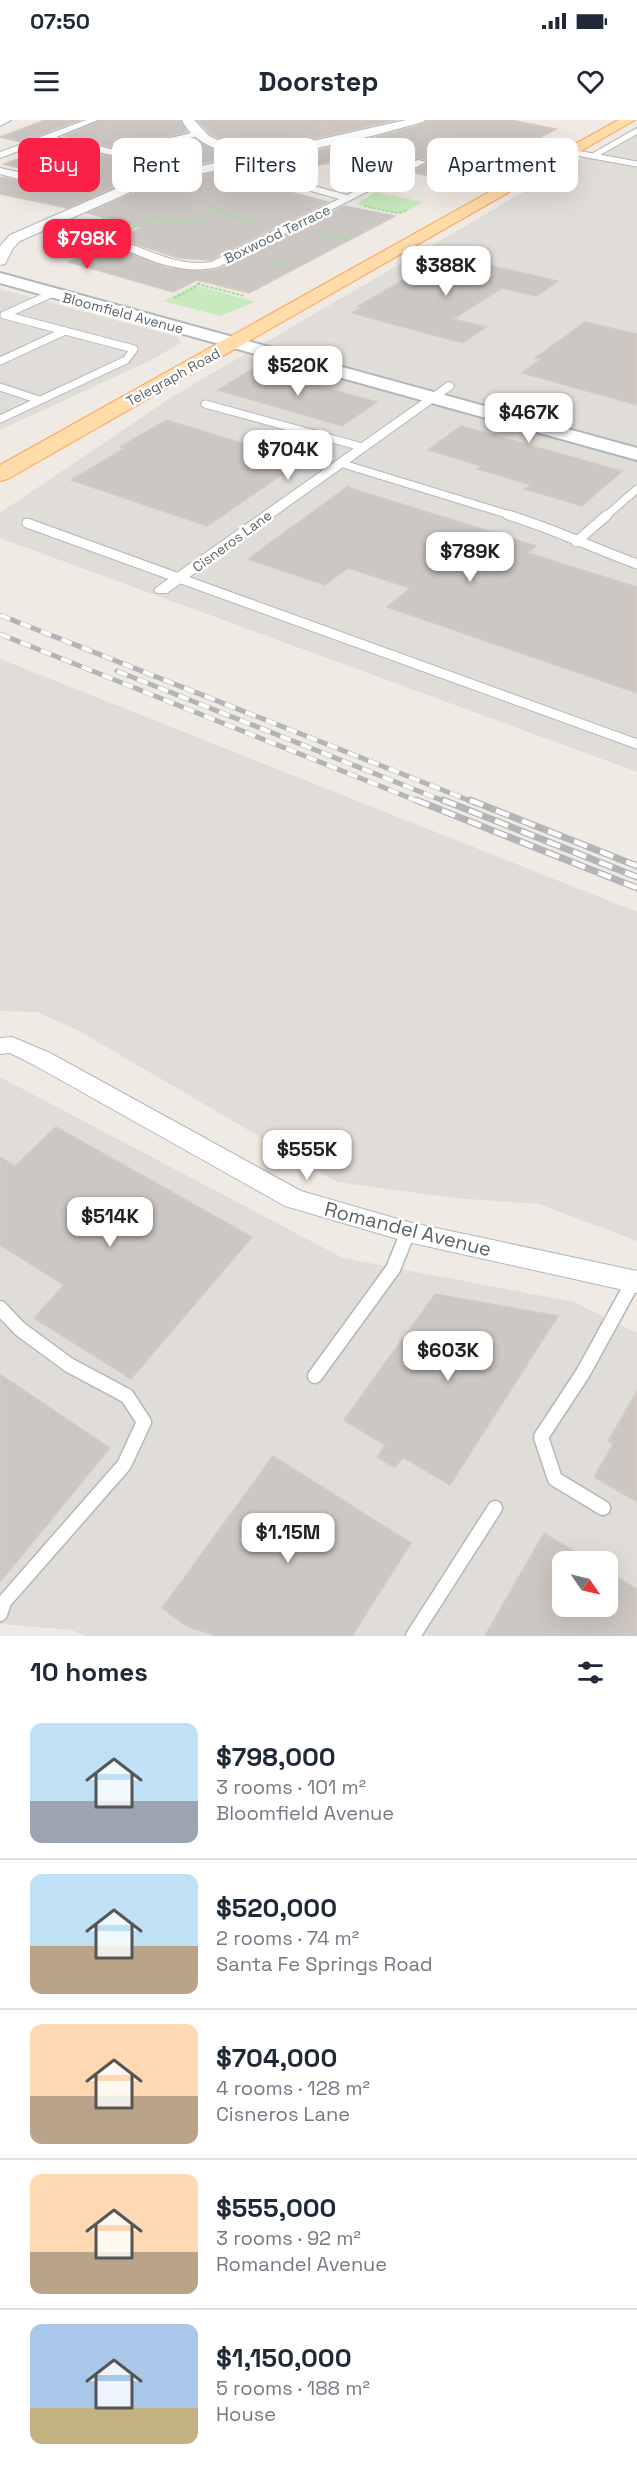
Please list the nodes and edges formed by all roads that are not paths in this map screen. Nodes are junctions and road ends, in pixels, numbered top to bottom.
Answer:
1 (7, 120) edge
2 (94, 120) edge
3 (188, 120) edge
4 (419, 120) edge
5 (605, 120) edge
6 (628, 120) edge
7 (0, 123) edge
8 (637, 131) edge
9 (200, 134) junction
10 (46, 138) edge
11 (214, 141) edge
12 (318, 144) edge
13 (18, 148) edge
14 (578, 148) edge
15 (100, 149) edge
16 (578, 153) edge
17 (0, 155) edge
18 (593, 156) junction
19 (422, 162) dead end
20 (637, 164) edge
21 (214, 167) edge
22 (0, 171) edge
23 (18, 175) edge
24 (318, 190) edge
25 (501, 192) edge
26 (351, 201) junction
27 (39, 226) junction
28 (0, 230) edge
29 (15, 238) junction
30 (0, 239) edge
31 (125, 241) road end
32 (0, 263) edge
33 (0, 278) edge
34 (53, 293) junction
35 (2, 316) edge
36 (65, 331) junction
37 (253, 333) junction
38 (233, 335) junction
39 (212, 337) junction
40 (0, 361) edge
41 (448, 386) junction
42 (0, 387) edge
43 (432, 398) junction
44 (39, 400) junction
45 (205, 404) dead end
46 (0, 419) edge
47 (32, 434) dead end
48 (637, 439) edge
49 (362, 447) junction
50 (637, 454) edge
51 (339, 464) junction
52 (0, 474) edge
53 (637, 489) edge
54 (27, 523) dead end
55 (576, 542) junction
56 (637, 564) edge
57 (179, 578) junction
58 (162, 590) dead end
59 (637, 744) edge
60 (0, 1046) edge
61 (408, 1232) junction
62 (635, 1281) edge
63 (0, 1308) edge
64 (315, 1376) dead end
65 (495, 1508) dead end
66 (603, 1508) dead end
67 (0, 1614) edge
68 (413, 1636) edge

1 - 7 street
2 - 10 street
3 - 9 street
4 - 12 street
5 - 38 main road, Telegraph Road
6 - 14 main road, Telegraph Road
8 - 18 lane
9 - 11 street
9 - 15 street
13 - 17 street
16 - 18 lane
18 - 20 lane
19 - 26 street, Boxwood Terrace
21 - 27 street
22 - 23 street
24 - 26 street
25 - 37 main road, Telegraph Road
26 - 31 street, Boxwood Terrace
27 - 28 street
27 - 29 street
29 - 30 street
29 - 32 street
32 - 38 main road, Bloomfield Avenue
33 - 34 main road, Bloomfield Avenue
34 - 35 lane
34 - 39 main road, Bloomfield Avenue
35 - 36 lane
36 - 40 lane
36 - 44 lane
37 - 38 main road, Telegraph Road
37 - 41 main road
38 - 39 main road, Telegraph Road
38 - 43 main road, Bloomfield Avenue
38 - 52 main road, Telegraph Road
39 - 47 main road, Telegraph Road
41 - 43 street, Cisneros Lane
41 - 48 main road
42 - 44 lane
43 - 49 street, Cisneros Lane
43 - 50 main road, Bloomfield Avenue
44 - 46 lane
45 - 49 lane
49 - 51 street, Cisneros Lane
51 - 55 lane
51 - 57 street, Cisneros Lane
53 - 55 lane
54 - 57 lane
55 - 56 lane
57 - 58 street, Cisneros Lane
57 - 59 lane
60 - 61 street, Romandel Avenue
61 - 62 street, Romandel Avenue
61 - 64 lane
62 - 66 lane
63 - 67 lane
65 - 68 lane

